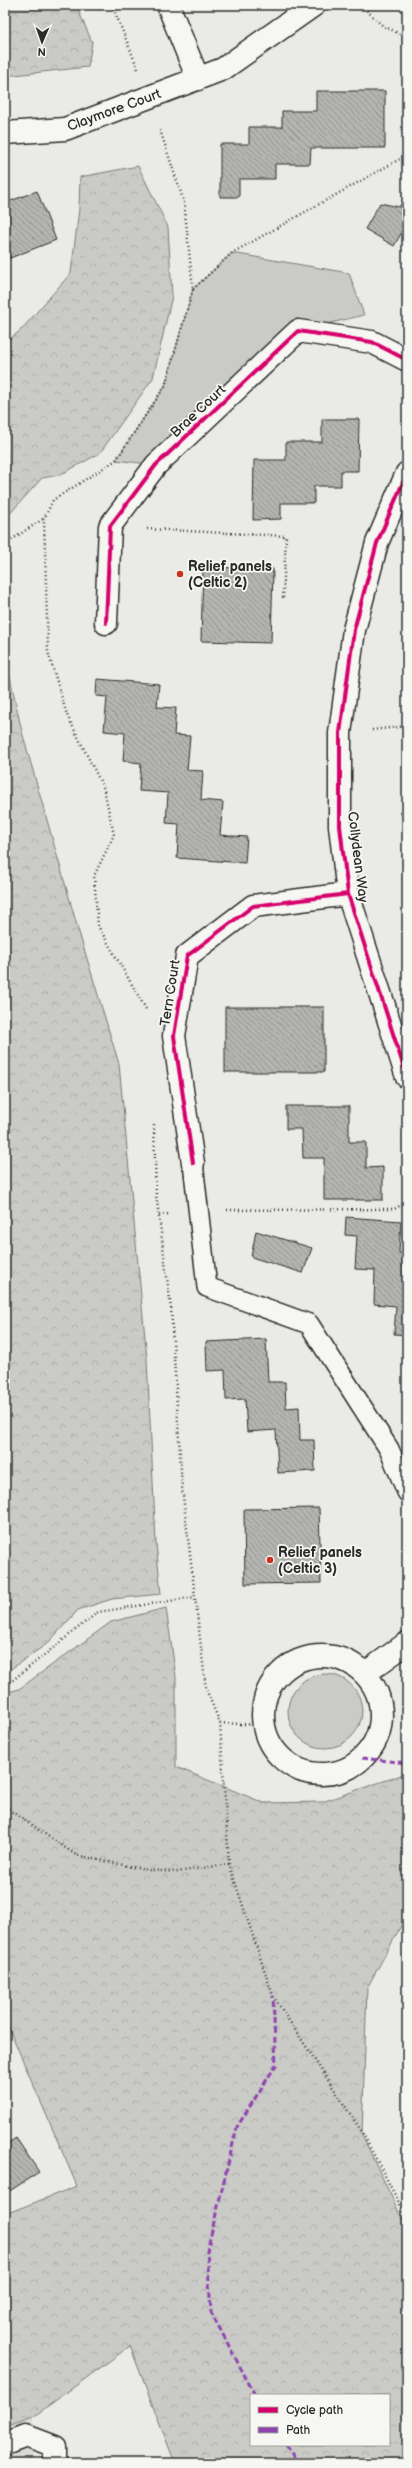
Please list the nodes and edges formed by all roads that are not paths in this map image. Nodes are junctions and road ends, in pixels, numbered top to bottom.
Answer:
1 (168, 5) edge
2 (314, 5) edge
3 (198, 79) junction
4 (5, 133) edge
5 (407, 360) edge
6 (407, 473) edge
7 (106, 623) dead end
8 (348, 894) junction
9 (407, 1077) edge
10 (193, 1162) joint
11 (407, 1492) edge
12 (407, 1643) edge
13 (366, 1672) junction
14 (5, 2444) edge
15 (55, 2463) edge

1 - 3 street
2 - 3 street, Claymore Court
3 - 4 street, Claymore Court
5 - 7 street, Brae Court
6 - 8 street, Collydean Way
8 - 9 street, Collydean Way
8 - 10 street, Tern Court
10 - 11 lane
12 - 13 street
13 - 13 street
14 - 15 street

